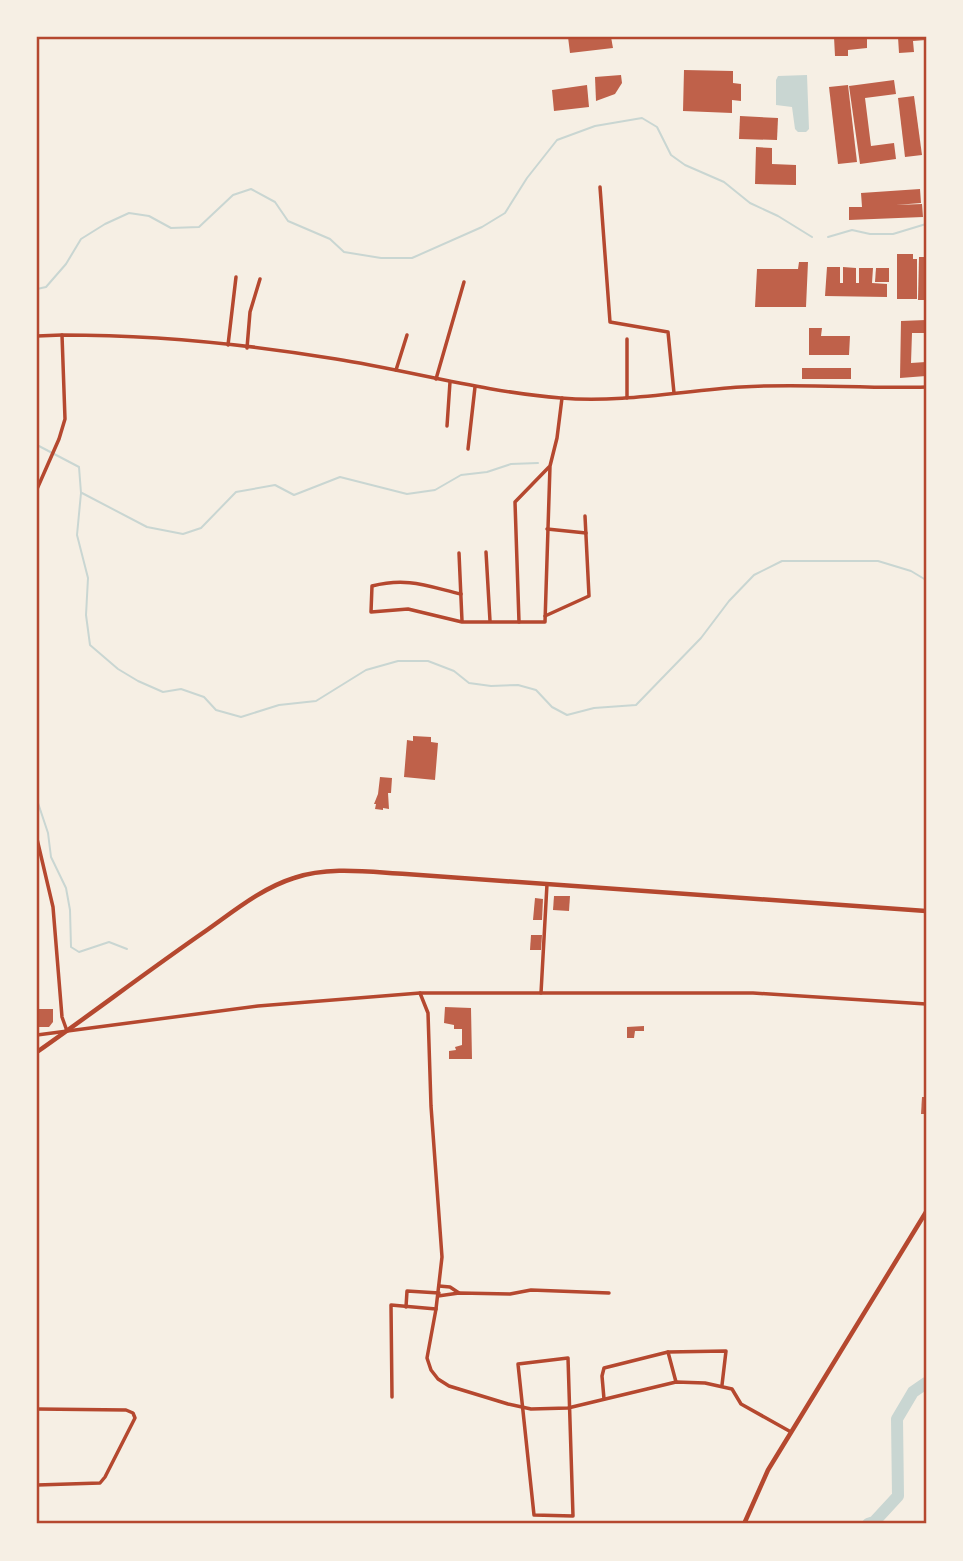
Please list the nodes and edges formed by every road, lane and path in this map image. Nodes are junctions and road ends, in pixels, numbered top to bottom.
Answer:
1 (600, 187) dead end
2 (236, 276) dead end
3 (260, 279) dead end
4 (464, 282) dead end
5 (62, 335) junction
6 (407, 335) dead end
7 (37, 336) edge
8 (627, 339) dead end
9 (228, 345) junction
10 (247, 348) junction
11 (396, 370) junction
12 (436, 379) junction
13 (450, 382) junction
14 (475, 387) junction
15 (926, 387) edge
16 (674, 393) junction
17 (562, 398) junction
18 (626, 398) junction
19 (447, 426) dead end
20 (468, 449) dead end
21 (550, 466) junction
22 (38, 487) edge
23 (585, 516) dead end
24 (547, 529) junction
25 (586, 533) junction
26 (486, 552) dead end
27 (459, 553) dead end
28 (461, 594) junction
29 (545, 616) junction
30 (490, 621) junction
31 (462, 622) junction
32 (519, 622) junction
33 (37, 839) edge
34 (547, 884) junction
35 (926, 911) edge
36 (420, 993) junction
37 (541, 993) junction
38 (926, 1004) edge
39 (67, 1031) junction
40 (37, 1035) edge
41 (37, 1052) edge
42 (926, 1212) edge
43 (439, 1286) junction
44 (459, 1293) junction
45 (608, 1293) dead end
46 (438, 1294) junction
47 (406, 1307) junction
48 (436, 1309) junction
49 (668, 1352) junction
50 (676, 1382) junction
51 (722, 1385) junction
52 (392, 1397) dead end
53 (604, 1399) junction
54 (522, 1408) junction
55 (568, 1408) junction
56 (37, 1409) edge
57 (791, 1432) junction
58 (37, 1485) edge
59 (744, 1524) edge

1 - 16 street
2 - 9 street
3 - 10 street
4 - 12 street
5 - 7 street
5 - 9 street
5 - 22 street
6 - 11 street
8 - 18 street
9 - 10 street
10 - 11 street
11 - 12 street
12 - 13 street
13 - 14 street
13 - 19 street
14 - 17 street
14 - 20 street
15 - 16 street
16 - 18 street
17 - 18 street
17 - 21 street
21 - 24 street
21 - 32 street
23 - 25 street
24 - 25 street
24 - 29 street
25 - 29 street
26 - 30 street
27 - 28 street
28 - 31 street
28 - 31 street
29 - 32 street
30 - 31 street
30 - 32 street
33 - 39 street
34 - 35 main road
34 - 37 street
34 - 39 main road
36 - 37 street
36 - 39 street
36 - 43 street
37 - 38 street
39 - 40 street
39 - 41 main road
42 - 57 main road
43 - 44 street
43 - 46 street
44 - 45 street
44 - 46 street
46 - 47 street
46 - 48 street
47 - 48 street
47 - 52 street
48 - 54 street
49 - 50 street
49 - 51 street
49 - 53 street
50 - 51 street
50 - 53 street
51 - 57 street
53 - 55 street
54 - 55 street
54 - 55 street
54 - 55 street
56 - 58 street
57 - 59 main road

